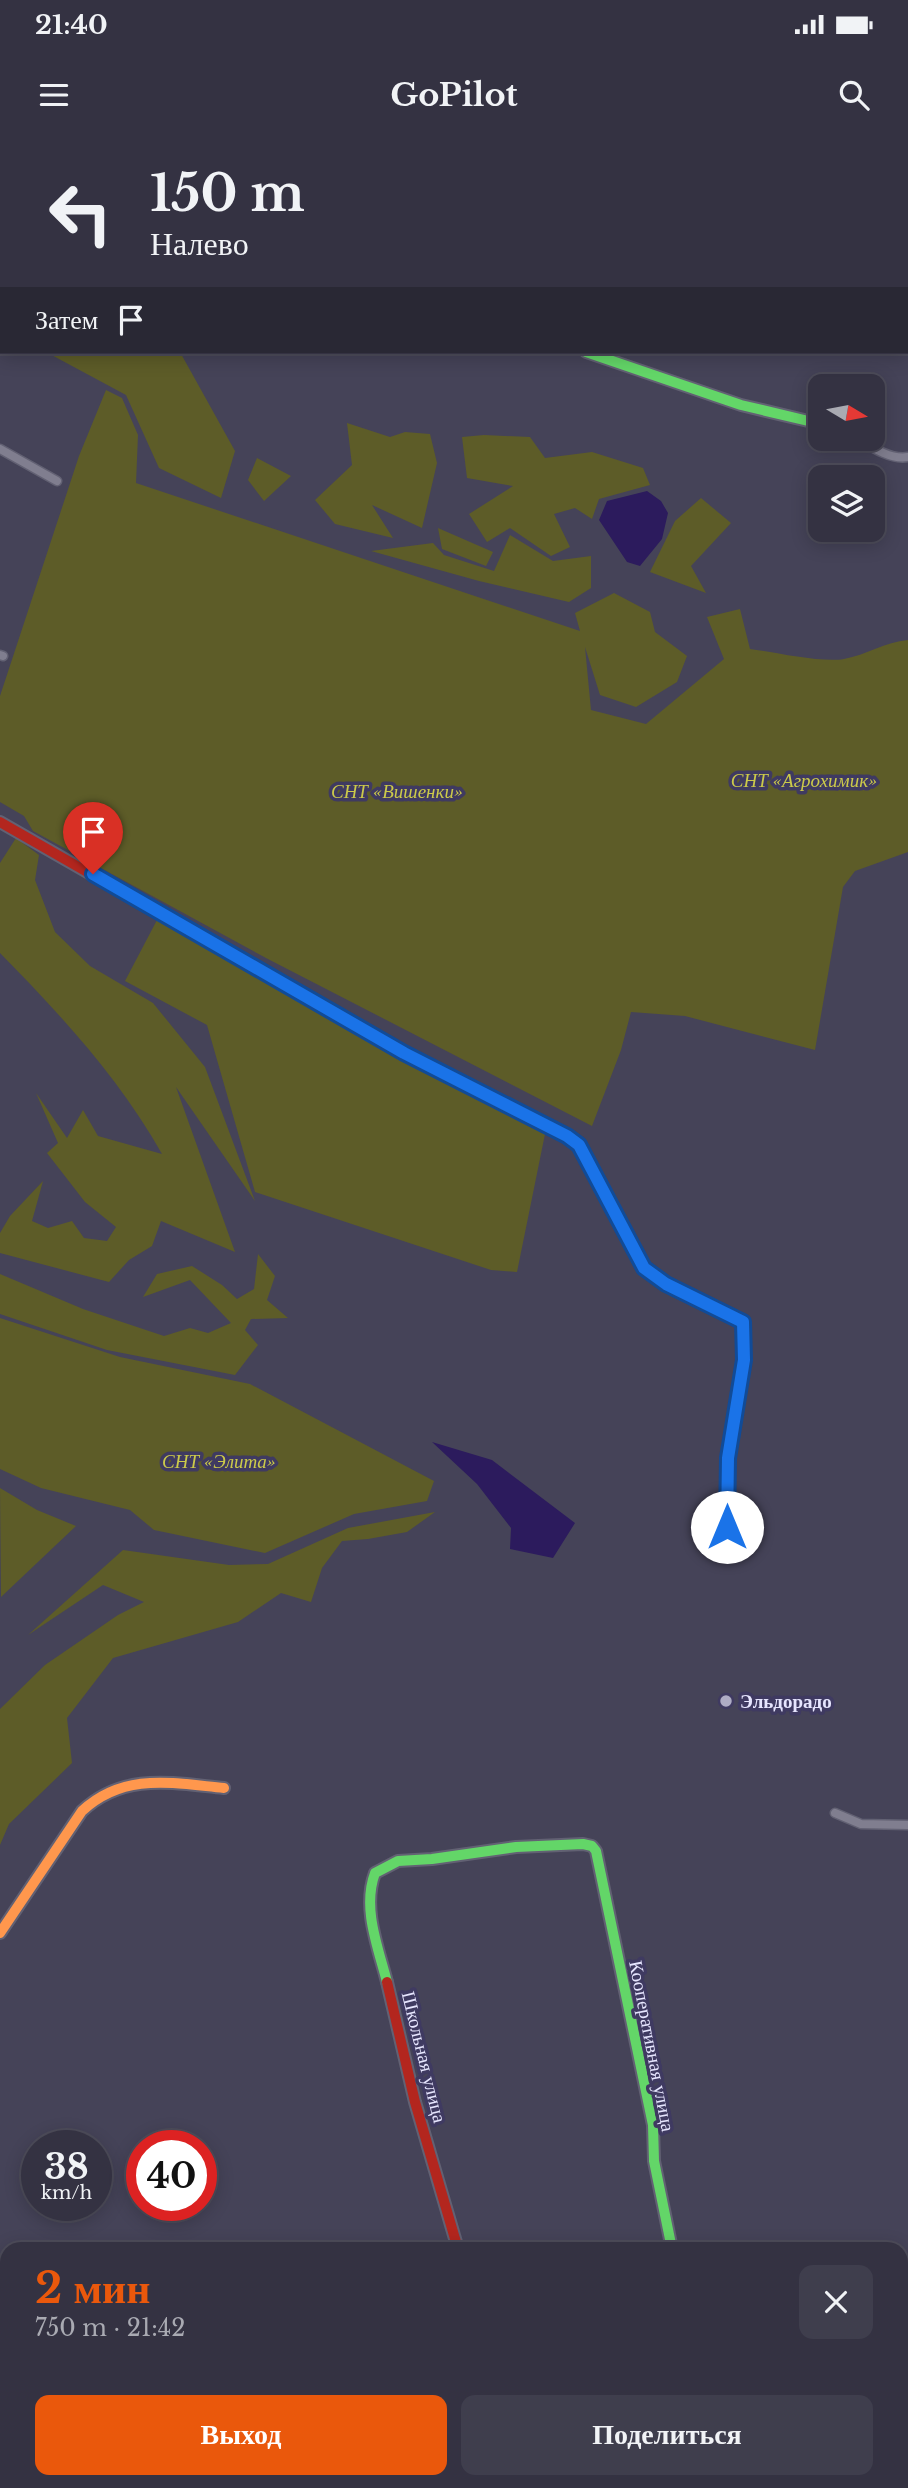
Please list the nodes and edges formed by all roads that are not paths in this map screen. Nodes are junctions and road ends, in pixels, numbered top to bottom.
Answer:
1 (592, 354) edge
2 (808, 421) edge
3 (0, 449) edge
4 (881, 452) edge
5 (908, 457) edge
6 (57, 481) dead end
7 (0, 822) edge
8 (727, 1527) dead end
9 (223, 1788) dead end
10 (835, 1813) dead end
11 (908, 1825) edge
12 (375, 1873) joint
13 (2, 1930) edge
14 (456, 2242) edge
15 (671, 2242) edge

1 - 2 street
3 - 6 street
4 - 5 street
7 - 8 street
9 - 13 street
10 - 11 street
12 - 14 street, Школьная улица
12 - 15 street, Кооперативная улица

